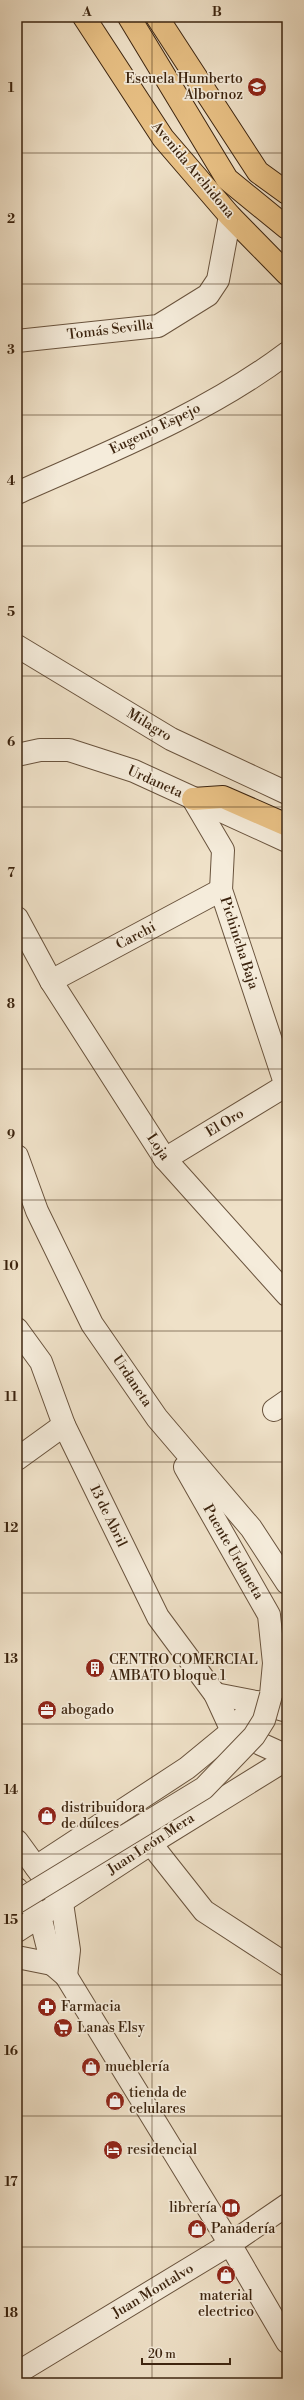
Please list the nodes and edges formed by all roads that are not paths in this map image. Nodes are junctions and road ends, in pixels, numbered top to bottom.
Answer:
1 (84, 17) edge
2 (129, 17) edge
3 (157, 17) edge
4 (287, 193) edge
5 (230, 216) junction
6 (287, 228) edge
7 (287, 274) edge
8 (17, 341) edge
9 (287, 353) edge
10 (17, 494) edge
11 (17, 646) edge
12 (17, 755) edge
13 (287, 793) edge
14 (193, 799) junction
15 (287, 825) edge
16 (287, 841) edge
17 (221, 890) junction
18 (17, 918) edge
19 (51, 981) junction
20 (286, 1088) edge
21 (17, 1156) edge
22 (165, 1159) junction
23 (287, 1295) edge
24 (17, 1329) edge
25 (157, 1418) junction
26 (64, 1425) junction
27 (24, 1455) edge
28 (287, 1583) edge
29 (215, 1694) junction
30 (264, 1698) junction
31 (287, 1711) edge
32 (232, 1731) junction
33 (287, 1756) edge
34 (287, 1759) edge
35 (17, 1841) edge
36 (151, 1844) junction
37 (36, 1867) junction
38 (17, 1889) edge
39 (17, 1902) edge
40 (62, 1902) junction
41 (40, 1916) junction
42 (17, 1931) edge
43 (17, 1957) edge
44 (287, 1965) edge
45 (59, 1970) junction
46 (287, 2205) edge
47 (230, 2244) junction
48 (287, 2342) edge
49 (17, 2373) edge

1 - 5 main road, Avenida Archidona
2 - 6 main road
3 - 4 main road
5 - 7 main road, Avenida Archidona
5 - 8 street, Tomás Sevilla
9 - 10 street, Eugenio Espejo
11 - 13 street, Milagro
12 - 14 street, Urdaneta
14 - 15 main road
14 - 16 street, Urdaneta
14 - 17 street, Pichincha Baja
17 - 19 street, Carchi
17 - 20 street, Pichincha Baja
18 - 19 street, Loja
19 - 22 street, Loja
20 - 22 street, El Oro
21 - 25 street, Urdaneta
22 - 23 street, Loja
24 - 26 street, 13 de Abril
25 - 28 street, Urdaneta
25 - 30 street, Puente Urdaneta
26 - 27 street
26 - 29 street, 13 de Abril
29 - 30 street
29 - 32 street, 13 de Abril
30 - 31 street
30 - 32 street
30 - 39 street, Puente Urdaneta, bridge
32 - 33 street
32 - 37 street
34 - 36 street, Juan León Mera
35 - 37 street
36 - 40 street, Juan León Mera
36 - 44 street
37 - 40 street
38 - 41 street
40 - 41 street, Juan León Mera
40 - 45 street
41 - 42 street, Juan León Mera
41 - 45 street
43 - 45 street
45 - 47 street
46 - 47 street, Juan Montalvo
47 - 48 street
47 - 49 street, Juan Montalvo

